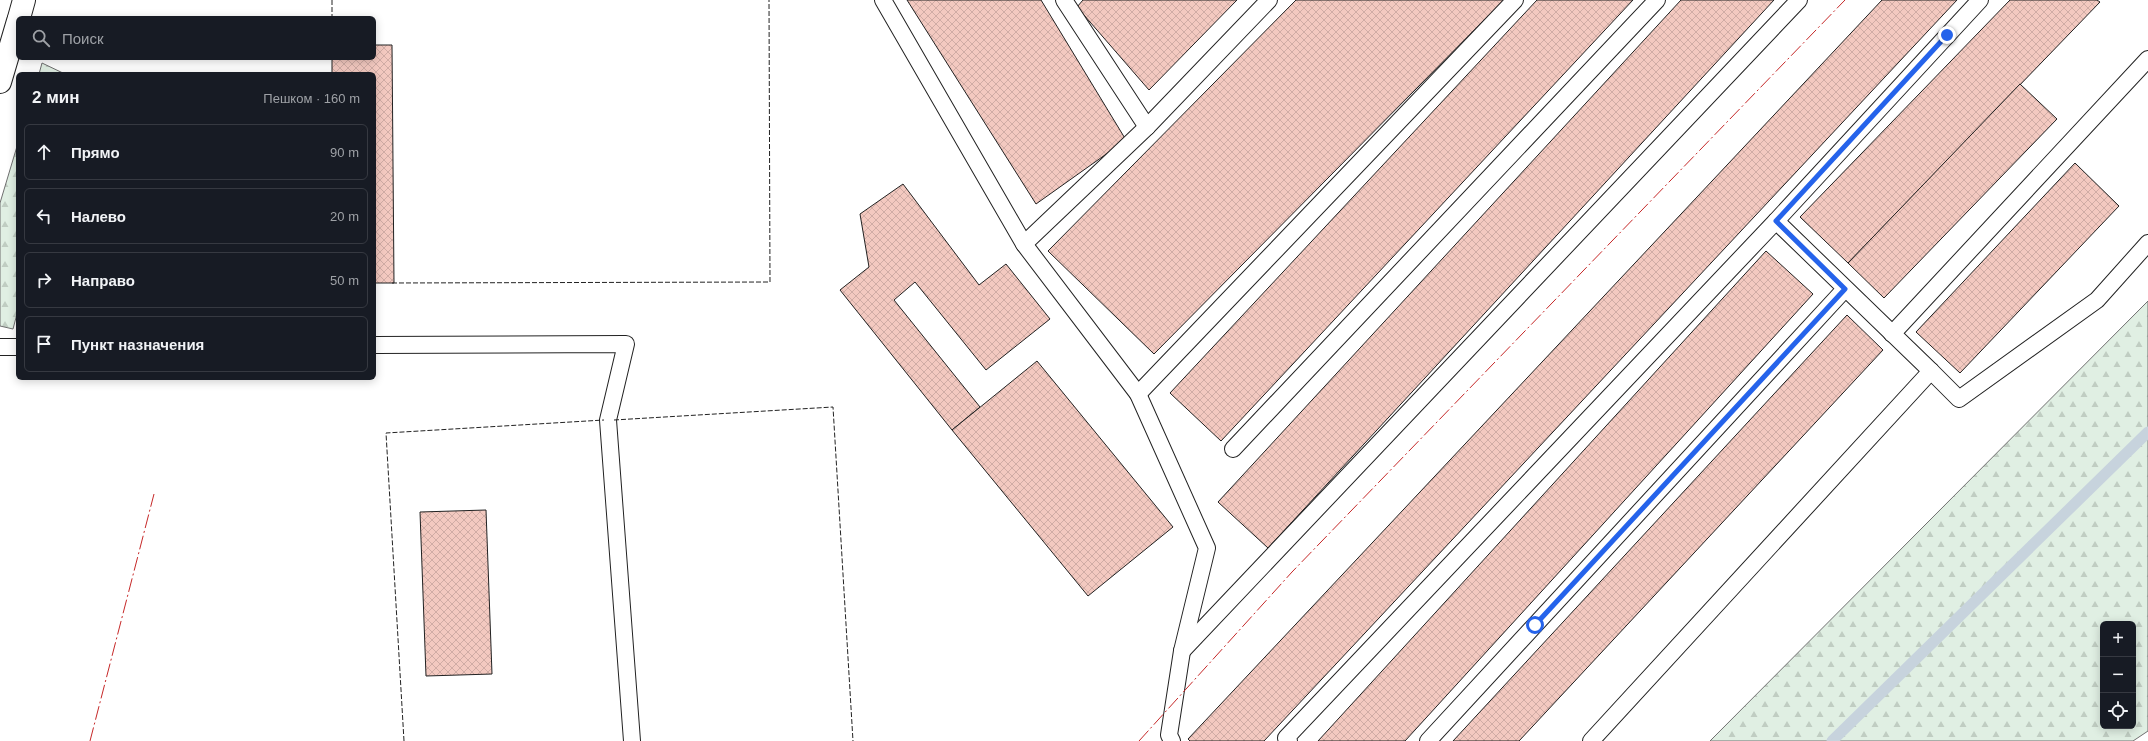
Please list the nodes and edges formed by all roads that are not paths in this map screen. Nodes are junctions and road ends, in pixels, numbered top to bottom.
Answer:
1 (24, 0) edge
2 (883, 0) edge
3 (1064, 0) edge
4 (1269, 0) edge
5 (1515, 0) edge
6 (1657, 0) edge
7 (1799, 0) edge
8 (1980, 0) edge
9 (19, 16) edge
10 (16, 26) edge
11 (2148, 59) edge
12 (0, 82) edge
13 (1147, 127) junction
14 (1776, 221) junction
15 (2148, 243) edge
16 (1024, 244) junction
17 (1845, 289) junction
18 (1892, 334) junction
19 (376, 345) edge
20 (0, 347) edge
21 (16, 347) edge
22 (1931, 371) junction
23 (1138, 394) junction
24 (1233, 449) dead end
25 (1182, 651) junction
26 (632, 741) edge
27 (1172, 741) edge
28 (1289, 741) edge
29 (1428, 741) edge
30 (1591, 741) edge

1 - 9 street
2 - 16 lane
3 - 13 lane
4 - 13 lane
5 - 23 lane
6 - 24 lane
7 - 25 lane
8 - 14 lane
10 - 12 street
11 - 18 lane
13 - 16 lane
14 - 17 lane
14 - 28 lane
15 - 22 lane
16 - 23 lane
17 - 18 lane
17 - 29 lane
18 - 22 lane
19 - 26 lane
20 - 21 lane
22 - 30 lane
23 - 25 lane
25 - 27 lane

